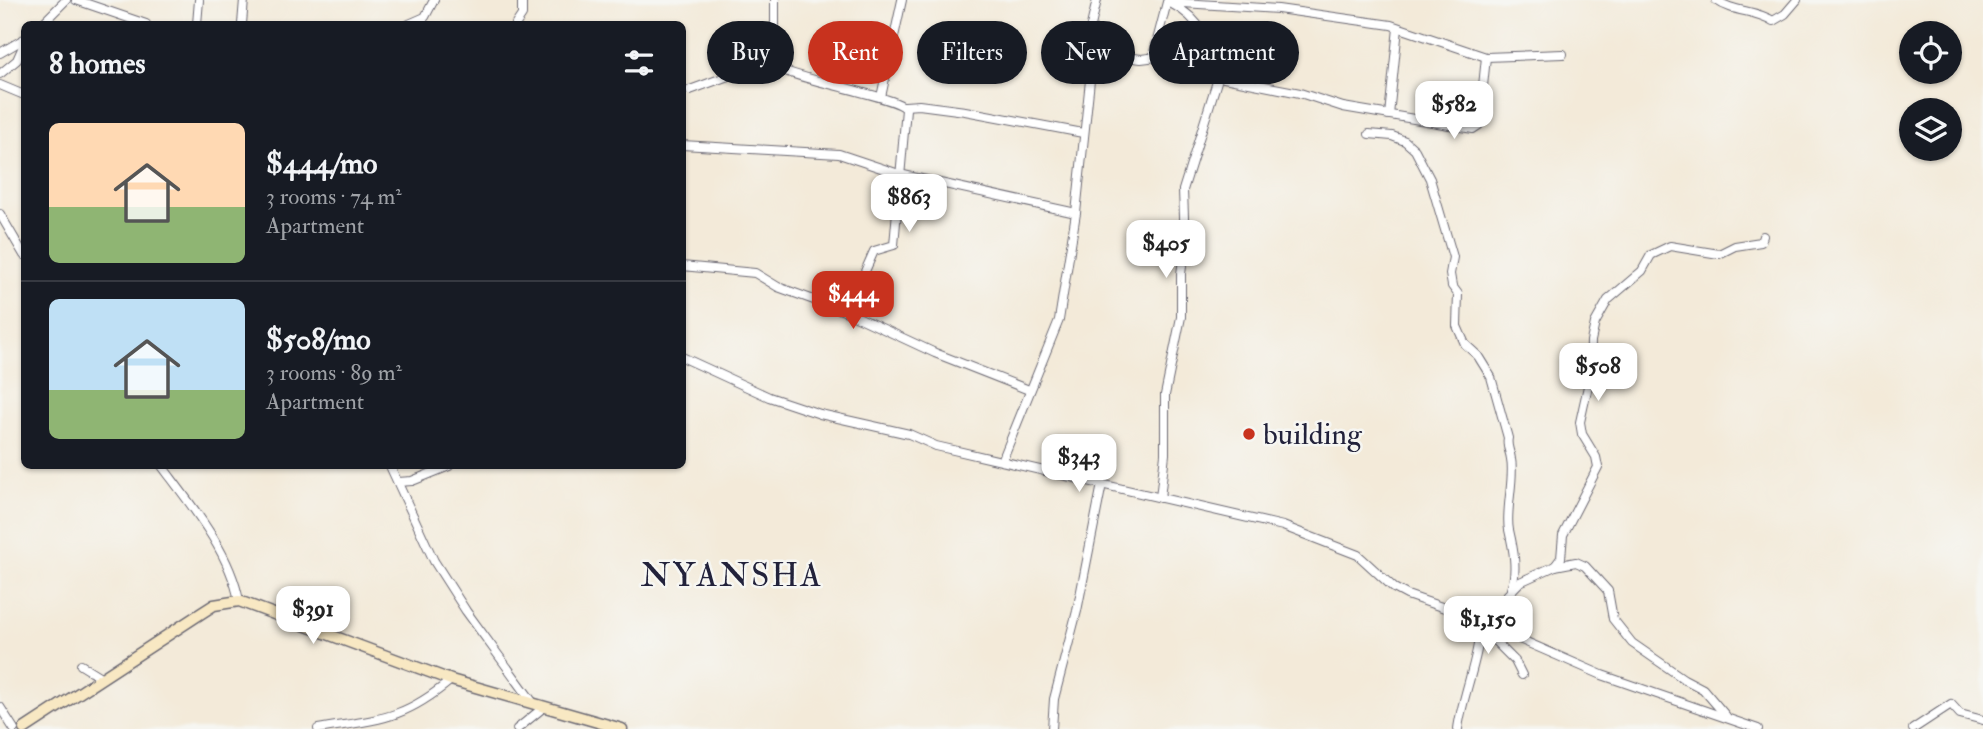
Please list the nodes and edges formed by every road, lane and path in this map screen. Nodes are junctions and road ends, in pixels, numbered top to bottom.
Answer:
1 (66, 0) edge
2 (76, 0) edge
3 (199, 0) edge
4 (244, 0) edge
5 (434, 0) edge
6 (522, 0) edge
7 (775, 0) edge
8 (902, 0) edge
9 (1097, 0) edge
10 (1716, 0) edge
11 (1797, 0) edge
12 (1165, 1) edge
13 (45, 21) edge
14 (137, 21) edge
15 (197, 21) edge
16 (242, 21) edge
17 (421, 21) edge
18 (518, 21) edge
19 (775, 21) edge
20 (1092, 21) edge
21 (1161, 21) edge
22 (1193, 21) edge
23 (1398, 28) junction
24 (21, 40) edge
25 (21, 51) edge
26 (0, 53) edge
27 (1563, 54) dead end
28 (1486, 57) junction
29 (794, 73) edge
30 (0, 74) edge
31 (707, 84) edge
32 (1089, 84) edge
33 (1215, 84) edge
34 (1263, 84) edge
35 (0, 85) edge
36 (690, 90) dead end
37 (21, 94) edge
38 (881, 97) junction
39 (905, 106) junction
40 (1389, 114) junction
41 (1083, 133) junction
42 (1369, 134) dead end
43 (686, 145) edge
44 (899, 174) junction
45 (0, 214) edge
46 (1076, 214) junction
47 (1763, 236) dead end
48 (21, 250) edge
49 (686, 267) edge
50 (847, 312) junction
51 (686, 359) edge
52 (1029, 390) junction
53 (1002, 461) junction
54 (164, 469) edge
55 (392, 469) edge
56 (442, 469) edge
57 (398, 482) junction
58 (1102, 484) junction
59 (1160, 498) junction
60 (1555, 566) junction
61 (1511, 589) junction
62 (239, 600) junction
63 (1479, 624) junction
64 (81, 665) dead end
65 (1522, 675) dead end
66 (102, 678) junction
67 (451, 680) junction
68 (539, 706) junction
69 (0, 707) edge
70 (1728, 719) junction
71 (1983, 720) edge
72 (15, 729) edge
73 (24, 729) edge
74 (318, 729) edge
75 (517, 729) edge
76 (622, 729) edge
77 (1052, 729) edge
78 (1458, 729) edge
79 (1758, 729) edge
80 (1913, 729) edge

1 - 13 street
2 - 14 street
3 - 15 street
4 - 16 street
5 - 17 street
6 - 18 street
7 - 19 street
8 - 38 street
9 - 20 street
10 - 11 street
12 - 21 street
12 - 22 street
12 - 23 street
23 - 28 street
23 - 40 street
24 - 26 street
25 - 30 street
27 - 28 street
28 - 40 street
29 - 38 street
31 - 36 street
32 - 41 street
33 - 59 street
34 - 40 street
35 - 37 street
38 - 39 street
39 - 41 street
39 - 44 street
41 - 46 street
42 - 61 street
43 - 44 street
44 - 46 street
44 - 50 street
45 - 48 street
46 - 52 street
47 - 60 street
49 - 50 street
50 - 52 street
51 - 53 street
52 - 53 street
53 - 58 street
54 - 62 street
55 - 57 street
56 - 57 street
57 - 68 street
58 - 59 street
58 - 77 street
59 - 63 street
60 - 61 street
60 - 70 street
61 - 63 street
62 - 66 street
62 - 67 street
63 - 65 street
63 - 70 street
63 - 78 street
64 - 66 street
66 - 73 street
67 - 68 street
67 - 74 street
68 - 75 street
68 - 76 street
69 - 72 street
70 - 79 street
71 - 80 street

